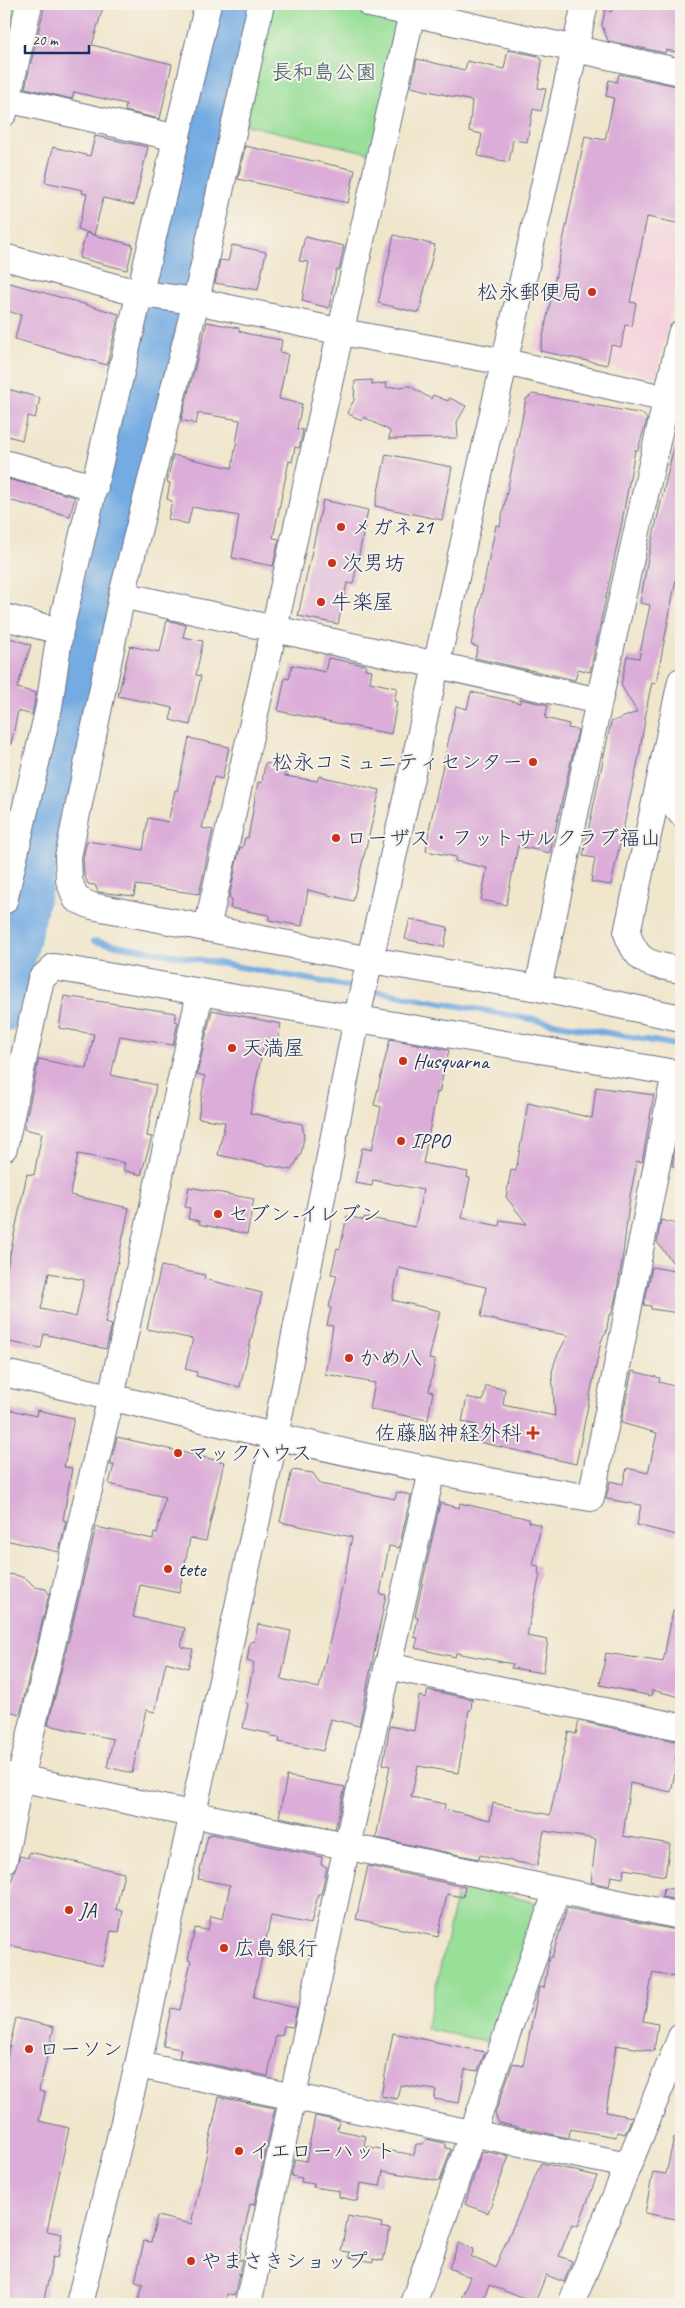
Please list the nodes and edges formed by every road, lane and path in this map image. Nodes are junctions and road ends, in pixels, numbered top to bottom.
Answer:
1 (29, 4) edge
2 (208, 4) edge
3 (261, 4) edge
4 (370, 4) edge
5 (585, 4) edge
6 (413, 8) edge
7 (576, 48) junction
8 (681, 72) edge
9 (5, 106) edge
10 (177, 138) junction
11 (4, 257) edge
12 (141, 294) junction
13 (196, 300) junction
14 (342, 332) junction
15 (681, 334) edge
16 (505, 362) junction
17 (673, 384) edge
18 (4, 463) edge
19 (95, 487) junction
20 (122, 595) junction
21 (4, 617) edge
22 (274, 630) junction
23 (60, 631) junction
24 (436, 666) junction
25 (681, 681) edge
26 (599, 702) junction
27 (667, 752) junction
28 (14, 805) edge
29 (681, 813) edge
30 (4, 901) edge
31 (208, 928) junction
32 (368, 968) junction
33 (681, 970) edge
34 (538, 988) junction
35 (200, 993) junction
36 (357, 1014) junction
37 (681, 1018) edge
38 (678, 1074) edge
39 (4, 1148) edge
40 (4, 1373) edge
41 (111, 1396) junction
42 (275, 1437) junction
43 (432, 1470) junction
44 (387, 1666) junction
45 (681, 1727) edge
46 (12, 1777) edge
47 (192, 1817) junction
48 (346, 1846) junction
49 (4, 1860) edge
50 (557, 1890) junction
51 (681, 1916) edge
52 (681, 2037) edge
53 (138, 2065) junction
54 (293, 2095) junction
55 (473, 2133) junction
56 (628, 2165) junction
57 (79, 2304) edge
58 (248, 2304) edge
59 (412, 2304) edge
60 (571, 2304) edge

1 - 9 street
2 - 10 street
3 - 13 street
4 - 6 street
5 - 7 street
6 - 7 street
6 - 14 street
7 - 8 street
7 - 16 street
9 - 10 street
10 - 12 street
11 - 12 street
12 - 13 street
12 - 19 street
13 - 14 street
13 - 20 street
14 - 16 street
14 - 22 street
15 - 17 street
16 - 17 street
16 - 24 street
17 - 26 street
18 - 19 street
19 - 23 street
20 - 22 street
20 - 31 street
21 - 23 street
22 - 24 street
22 - 31 street
23 - 28 street
24 - 26 street
24 - 32 street
25 - 27 street
26 - 34 street
27 - 29 street
27 - 33 street
28 - 30 street
31 - 32 street
32 - 34 street
32 - 36 street
34 - 37 street
35 - 36 street
35 - 39 street
35 - 41 street
36 - 38 street
36 - 42 street
38 - 43 street
40 - 41 street
41 - 42 street
41 - 46 street
42 - 43 street
42 - 47 street
43 - 44 street
44 - 45 street
44 - 48 street
46 - 47 street
46 - 49 street
47 - 48 street
47 - 53 street
48 - 50 street
48 - 54 street
50 - 51 street
50 - 55 street
52 - 56 street
53 - 54 street
53 - 57 street
54 - 55 street
54 - 58 street
55 - 56 street
55 - 59 street
56 - 60 street

